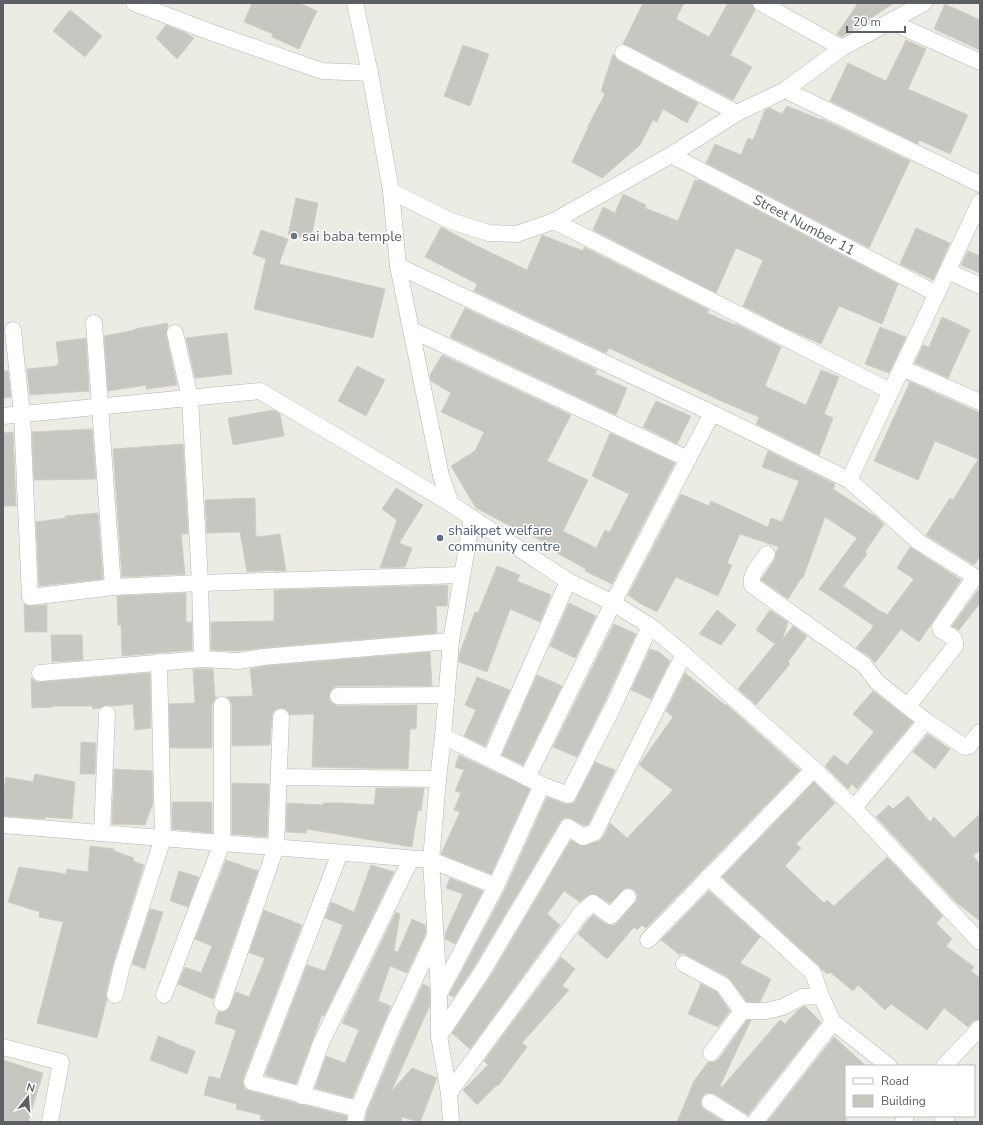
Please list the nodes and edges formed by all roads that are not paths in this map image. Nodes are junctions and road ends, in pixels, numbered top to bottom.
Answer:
1 (134, 3) edge
2 (355, 3) edge
3 (761, 3) edge
4 (924, 3) edge
5 (891, 22) junction
6 (842, 48) junction
7 (623, 53) dead end
8 (980, 62) edge
9 (370, 73) junction
10 (785, 90) junction
11 (737, 114) junction
12 (671, 155) junction
13 (980, 184) edge
14 (391, 191) junction
15 (980, 202) edge
16 (554, 221) junction
17 (398, 266) junction
18 (948, 271) junction
19 (980, 286) edge
20 (937, 294) junction
21 (94, 323) dead end
22 (13, 330) dead end
23 (412, 330) junction
24 (175, 333) dead end
25 (902, 368) junction
26 (890, 390) junction
27 (190, 398) junction
28 (980, 402) edge
29 (100, 407) junction
30 (712, 413) junction
31 (22, 414) junction
32 (3, 416) edge
33 (688, 460) junction
34 (849, 480) junction
35 (451, 504) junction
36 (472, 518) junction
37 (767, 554) dead end
38 (462, 575) junction
39 (978, 577) edge
40 (568, 581) junction
41 (200, 583) junction
42 (113, 587) junction
43 (613, 603) junction
44 (650, 626) junction
45 (451, 641) junction
46 (684, 654) junction
47 (202, 659) junction
48 (160, 662) junction
49 (40, 673) dead end
50 (447, 695) junction
51 (338, 696) dead end
52 (222, 705) dead end
53 (908, 706) junction
54 (107, 714) dead end
55 (281, 717) dead end
56 (926, 721) junction
57 (980, 732) edge
58 (444, 736) junction
59 (490, 759) junction
60 (814, 769) junction
61 (279, 777) junction
62 (527, 778) junction
63 (438, 779) junction
64 (542, 786) junction
65 (854, 808) junction
66 (3, 825) edge
67 (102, 833) junction
68 (163, 838) junction
69 (222, 843) junction
70 (276, 848) junction
71 (340, 852) junction
72 (410, 859) junction
73 (431, 860) junction
74 (708, 878) junction
75 (496, 886) junction
76 (628, 897) dead end
77 (436, 935) junction
78 (648, 940) dead end
79 (980, 942) edge
80 (684, 964) dead end
81 (439, 994) junction
82 (115, 995) dead end
83 (164, 995) dead end
84 (821, 996) junction
85 (222, 1003) dead end
86 (742, 1011) junction
87 (833, 1022) junction
88 (980, 1028) edge
89 (439, 1036) junction
90 (3, 1047) edge
91 (711, 1053) dead end
92 (888, 1065) edge
93 (945, 1065) edge
94 (449, 1093) junction
95 (302, 1096) junction
96 (710, 1102) dead end
97 (356, 1116) edge
98 (50, 1122) edge
99 (451, 1122) edge
100 (742, 1122) edge
101 (755, 1122) edge

1 - 9 street
2 - 9 street
3 - 6 street
4 - 5 street
5 - 6 street
5 - 8 street
6 - 10 street
7 - 11 street
9 - 14 street
10 - 11 street
10 - 13 street
11 - 12 street
12 - 16 street
12 - 20 street, Street Number 11
14 - 16 street
14 - 17 street
15 - 18 street
16 - 26 street
17 - 23 street
17 - 30 street
18 - 19 street
18 - 20 street
20 - 25 street
21 - 29 street
22 - 31 street
23 - 33 street
23 - 35 street
24 - 27 street
25 - 26 street
25 - 28 street
26 - 34 street
27 - 29 street
27 - 35 street
27 - 41 street
29 - 31 street
29 - 42 street
30 - 33 street
30 - 34 street
31 - 32 street
31 - 42 street
33 - 43 street
34 - 39 street
35 - 36 street
36 - 38 street
36 - 40 street
37 - 53 street
38 - 41 street
38 - 45 street
39 - 53 street
40 - 43 street
40 - 59 street
41 - 42 street
41 - 47 street
43 - 44 street
43 - 62 street
44 - 46 street
44 - 64 street
45 - 47 street
45 - 50 street
46 - 60 street
46 - 89 street
47 - 48 street
48 - 49 street
48 - 68 street
50 - 51 street
50 - 58 street
52 - 69 street
53 - 56 street
54 - 67 street
55 - 61 street
56 - 57 street
56 - 65 street
58 - 59 street
58 - 63 street
59 - 62 street
60 - 65 street
60 - 74 street
61 - 63 street
61 - 70 street
62 - 64 street
63 - 73 street
64 - 75 street
65 - 79 street
66 - 67 street
67 - 68 street
68 - 69 street
68 - 82 street
69 - 70 street
69 - 83 street
70 - 71 street
70 - 85 street
71 - 72 street
71 - 95 street
72 - 73 street
72 - 95 street
73 - 75 street
73 - 77 street
74 - 78 street
74 - 84 street
75 - 81 street
76 - 94 street
77 - 81 street
77 - 97 street
80 - 86 street
81 - 89 street
84 - 86 street
84 - 87 street
86 - 91 street
87 - 92 street
87 - 101 street
88 - 93 street
89 - 94 street
90 - 98 street
94 - 99 street
95 - 97 street
96 - 100 street

